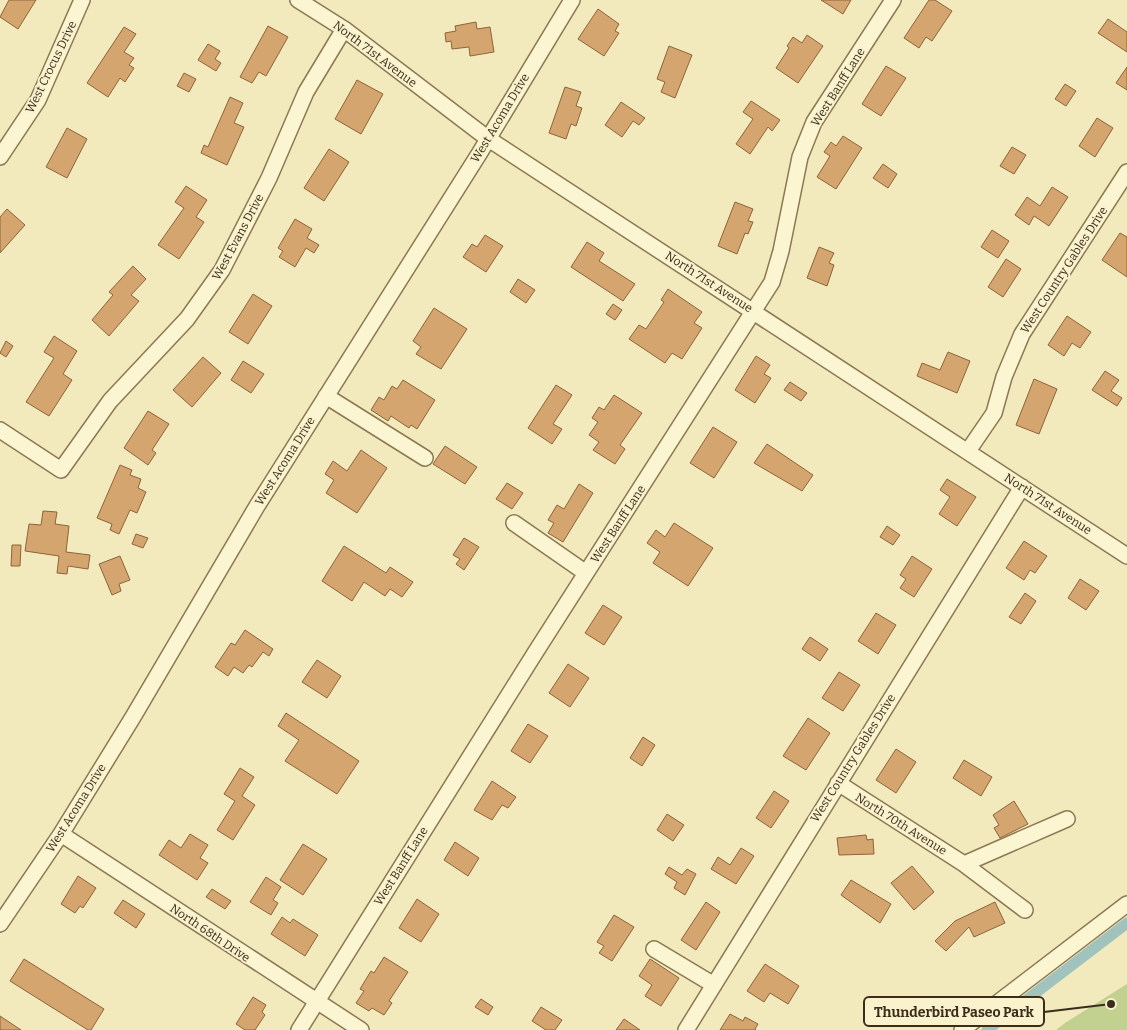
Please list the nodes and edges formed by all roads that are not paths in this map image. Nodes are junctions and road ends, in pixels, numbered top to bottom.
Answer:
1 (82, 0) edge
2 (298, 0) edge
3 (572, 0) edge
4 (893, 0) edge
5 (344, 29) junction
6 (487, 138) junction
7 (0, 157) edge
8 (1127, 172) edge
9 (754, 311) junction
10 (326, 396) junction
11 (0, 430) edge
12 (968, 451) junction
13 (425, 458) dead end
14 (1022, 487) junction
15 (514, 523) dead end
16 (1127, 556) edge
17 (586, 574) junction
18 (838, 783) junction
19 (1067, 818) dead end
20 (61, 834) junction
21 (964, 864) junction
22 (1127, 904) edge
23 (1025, 910) dead end
24 (0, 924) edge
25 (654, 949) dead end
26 (714, 984) junction
27 (316, 1003) junction
28 (299, 1030) edge
29 (361, 1030) edge
30 (686, 1030) edge
31 (962, 1030) edge

1 - 7 street, West Crocus Drive
2 - 5 street, North 71st Avenue
3 - 6 street, West Acoma Drive
4 - 9 street, West Banff Lane
5 - 6 street, North 71st Avenue
5 - 11 street, West Evans Drive
6 - 9 street, North 71st Avenue
6 - 10 street, West Acoma Drive
8 - 12 street, West Country Gables Drive
9 - 12 street, North 71st Avenue
9 - 17 street, West Banff Lane
10 - 13 street
10 - 20 street, West Acoma Drive
12 - 14 street, North 71st Avenue
14 - 16 street, North 71st Avenue
14 - 18 street, West Country Gables Drive
15 - 17 street
17 - 27 street, West Banff Lane
18 - 21 street, North 70th Avenue
18 - 26 street, West Country Gables Drive
19 - 21 street
20 - 24 street, West Acoma Drive
20 - 27 street, North 68th Drive
21 - 23 street, North 70th Avenue
22 - 31 street
25 - 26 street
26 - 30 street, West Country Gables Drive
27 - 28 street, West Banff Lane
27 - 29 street, North 68th Drive

